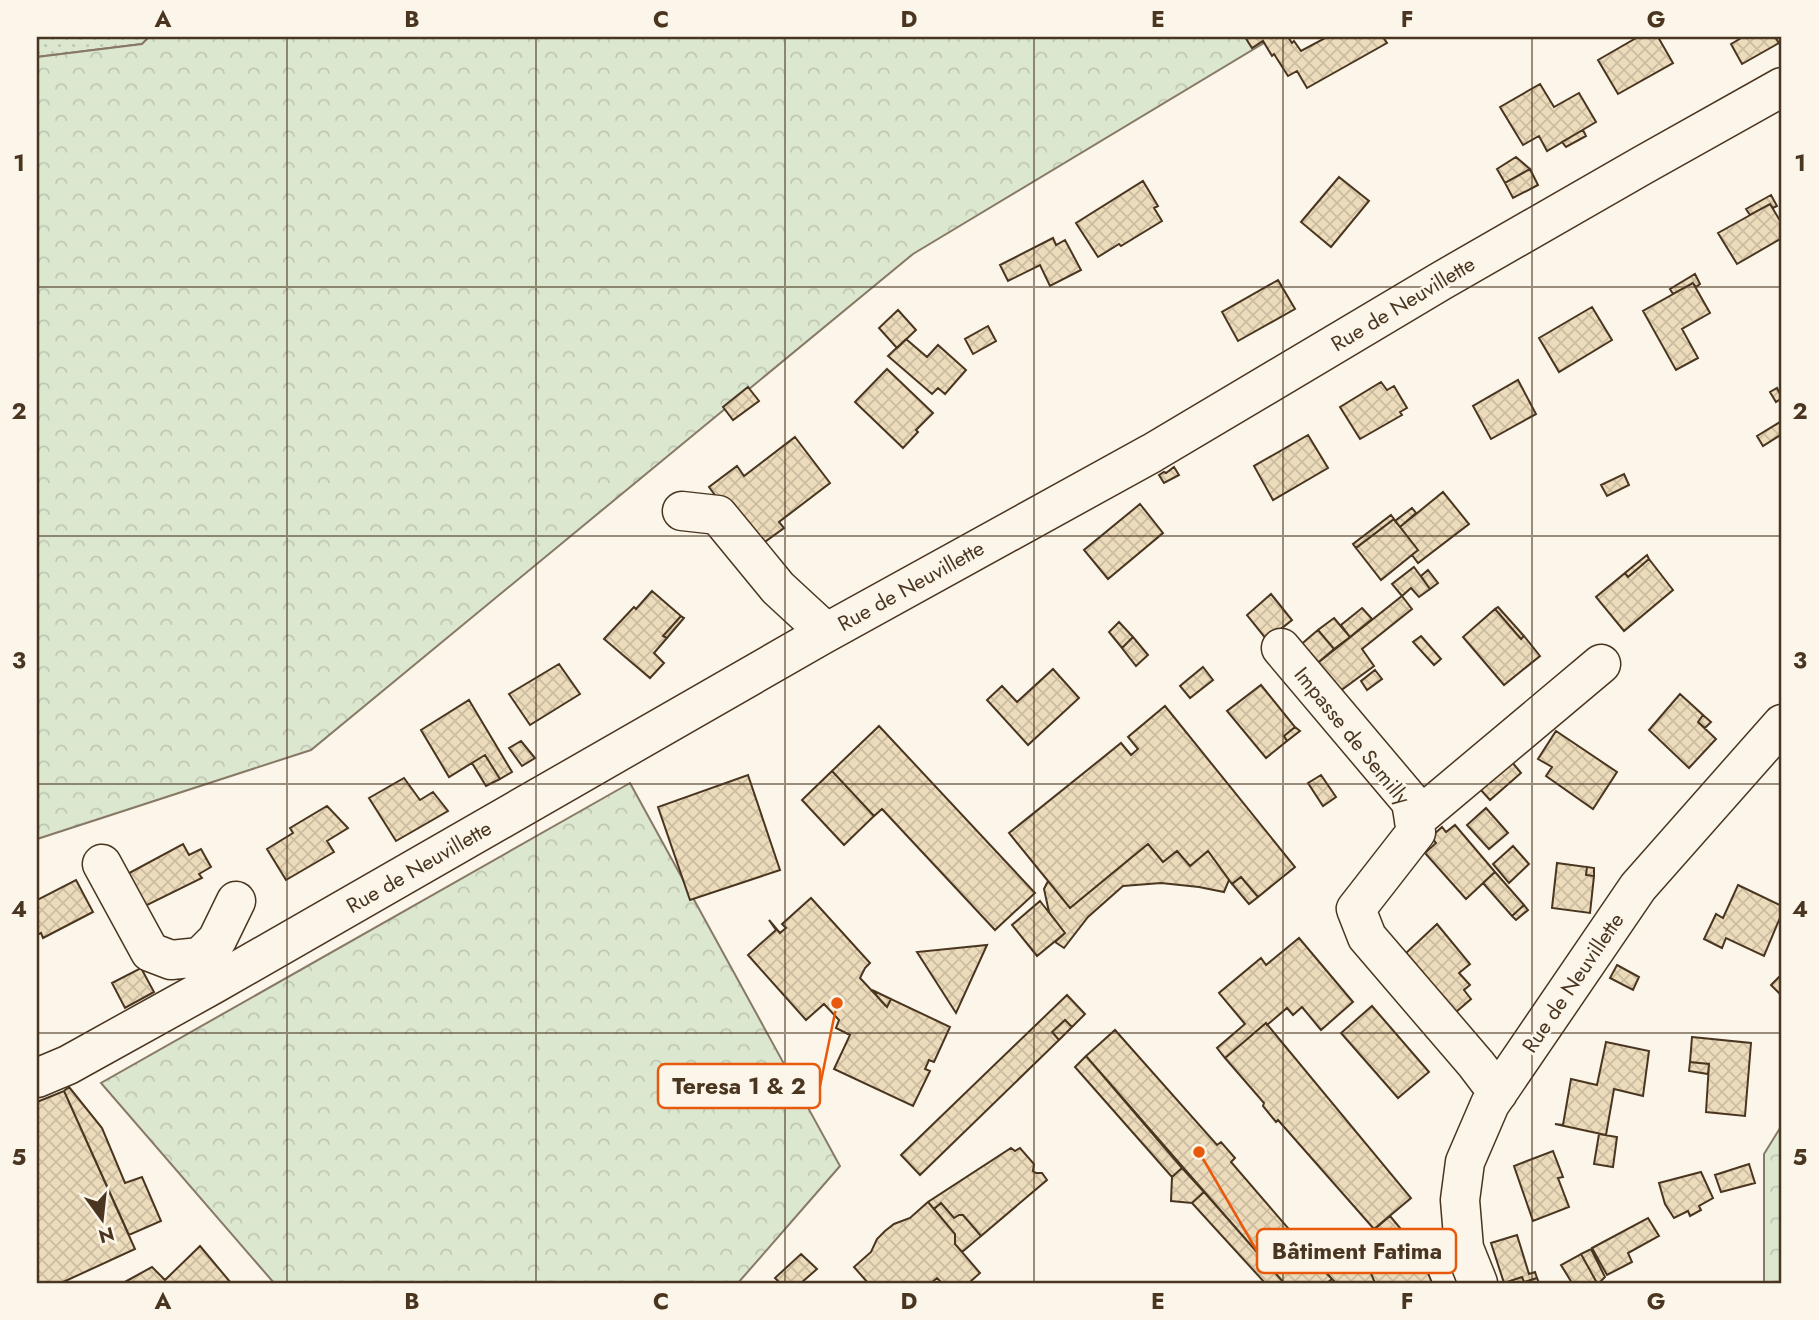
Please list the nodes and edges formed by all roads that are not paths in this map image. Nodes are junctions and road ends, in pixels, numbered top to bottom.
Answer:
1 (1782, 87) edge
2 (682, 511) dead end
3 (822, 635) junction
4 (1281, 648) dead end
5 (1601, 664) dead end
6 (1782, 724) edge
7 (1414, 821) junction
8 (102, 864) dead end
9 (236, 901) dead end
10 (207, 971) junction
11 (37, 1079) edge
12 (1497, 1093) junction
13 (1478, 1283) edge

1 - 3 street, Rue de Neuvillette
2 - 3 street
3 - 10 street, Rue de Neuvillette
4 - 7 street, Impasse de Semilly
5 - 7 street
6 - 12 street, Rue de Neuvillette
7 - 12 street, Impasse de Semilly
8 - 10 street
9 - 10 street
10 - 11 street, Rue de Neuvillette
12 - 13 street, Rue de Neuvillette

